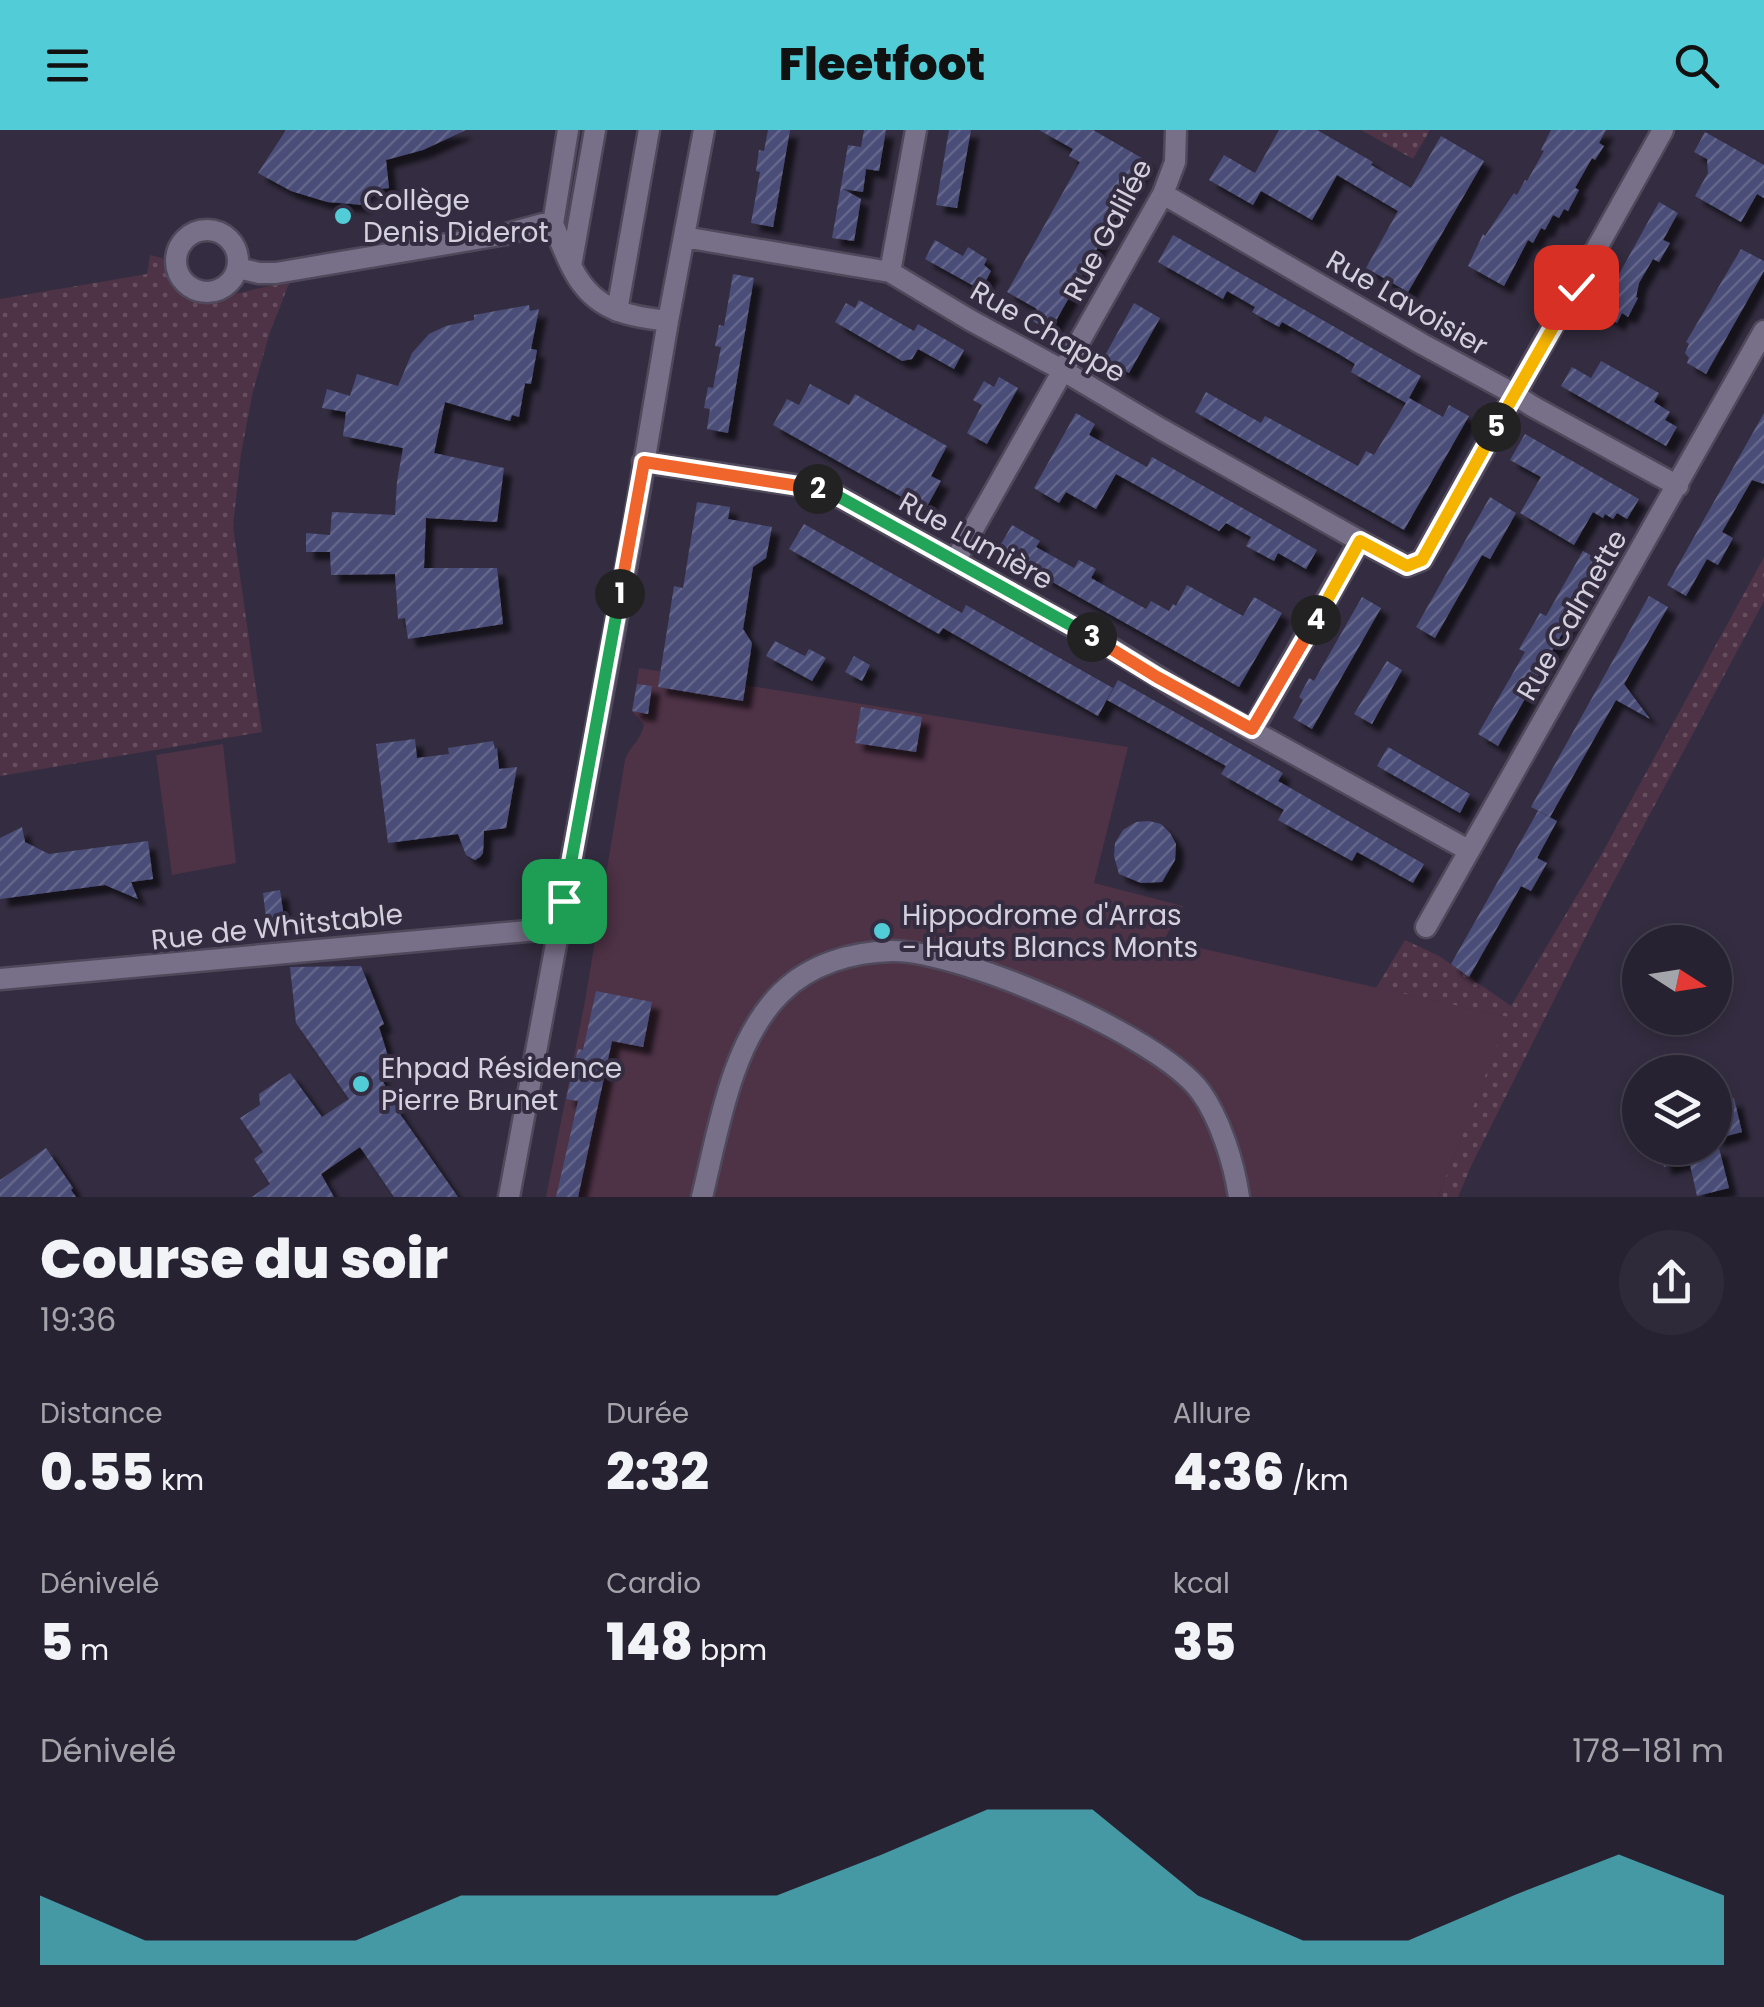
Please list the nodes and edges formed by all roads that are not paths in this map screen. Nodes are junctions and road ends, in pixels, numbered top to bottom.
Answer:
1 (568, 130) edge
2 (596, 130) edge
3 (649, 130) edge
4 (704, 130) edge
5 (916, 130) edge
6 (1176, 130) edge
7 (1662, 130) edge
8 (1162, 194) junction
9 (552, 224) junction
10 (684, 238) junction
11 (571, 266) junction
12 (238, 268) dead end
13 (890, 272) junction
14 (617, 311) junction
15 (668, 321) junction
16 (1764, 331) edge
17 (1062, 370) junction
18 (1514, 394) junction
19 (644, 462) junction
20 (1678, 486) junction
21 (1360, 541) junction
22 (955, 561) junction
23 (1252, 729) junction
24 (1468, 850) junction
25 (1426, 926) dead end
26 (558, 931) junction
27 (0, 978) edge
28 (509, 1197) edge
29 (702, 1197) edge
30 (1239, 1197) edge

1 - 9 street
2 - 11 street
3 - 14 street
4 - 10 street
5 - 13 street
6 - 8 street, Rue Galilée
7 - 18 street, Rue Chappe
8 - 17 street, Rue Galilée
8 - 18 street, Rue Lavoisier
9 - 11 street
9 - 12 street
10 - 13 street, Rue Chappe
10 - 15 street
11 - 14 street
13 - 17 street, Rue Chappe
14 - 15 street
15 - 19 street
16 - 20 street, Rue Calmette
17 - 21 street, Rue Chappe
17 - 22 street, Rue Galilée
18 - 20 street, Rue Lavoisier
18 - 21 street, Rue Chappe
19 - 22 street, Rue Lumière
19 - 26 street
20 - 24 street, Rue Calmette
21 - 23 street
22 - 23 street, Rue Lumière
23 - 24 street, Rue Lumière
24 - 25 street, Rue Calmette
26 - 27 street, Rue de Whitstable
26 - 28 street
29 - 30 street

